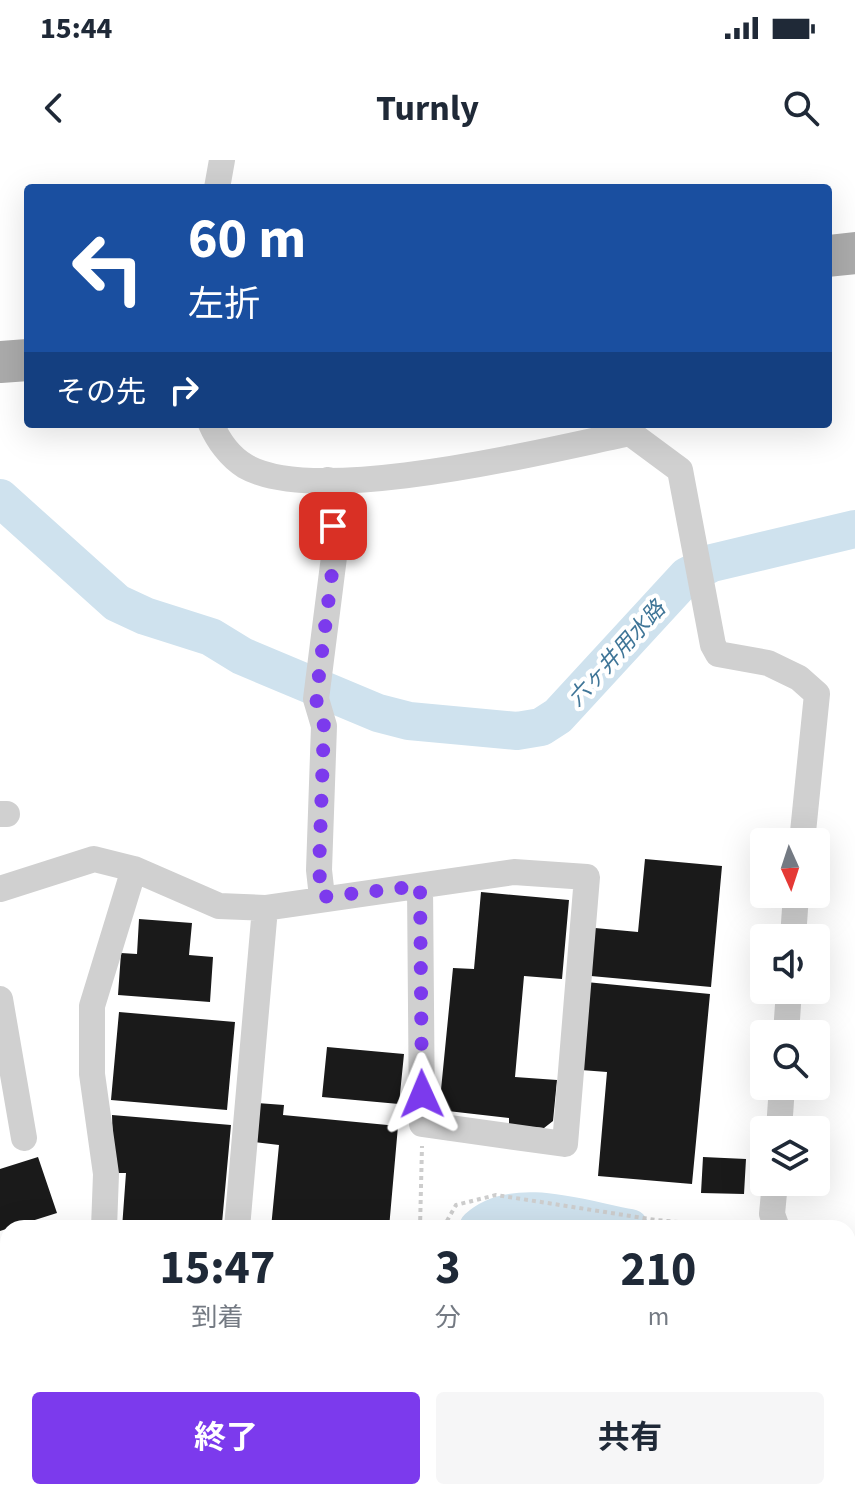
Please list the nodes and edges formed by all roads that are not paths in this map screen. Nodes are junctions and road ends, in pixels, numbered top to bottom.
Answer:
1 (222, 160) edge
2 (218, 184) edge
3 (855, 253) edge
4 (832, 256) edge
5 (855, 278) edge
6 (832, 281) edge
7 (24, 333) edge
8 (0, 336) edge
9 (24, 360) edge
10 (0, 362) edge
11 (213, 428) edge
12 (328, 480) junction
13 (803, 828) edge
14 (134, 869) junction
15 (320, 882) junction
16 (420, 886) junction
17 (0, 889) edge
18 (265, 908) junction
19 (0, 999) edge
20 (24, 1138) dead end
21 (774, 1196) edge
22 (104, 1220) edge
23 (238, 1220) edge
24 (774, 1220) edge

1 - 2 street
3 - 4 main road
5 - 6 main road
7 - 8 main road
9 - 10 main road
11 - 12 street
12 - 13 street
12 - 15 street
14 - 17 street
14 - 18 street
14 - 22 street
15 - 16 street
15 - 18 street
16 - 16 street
18 - 23 street
19 - 20 street
21 - 24 street

